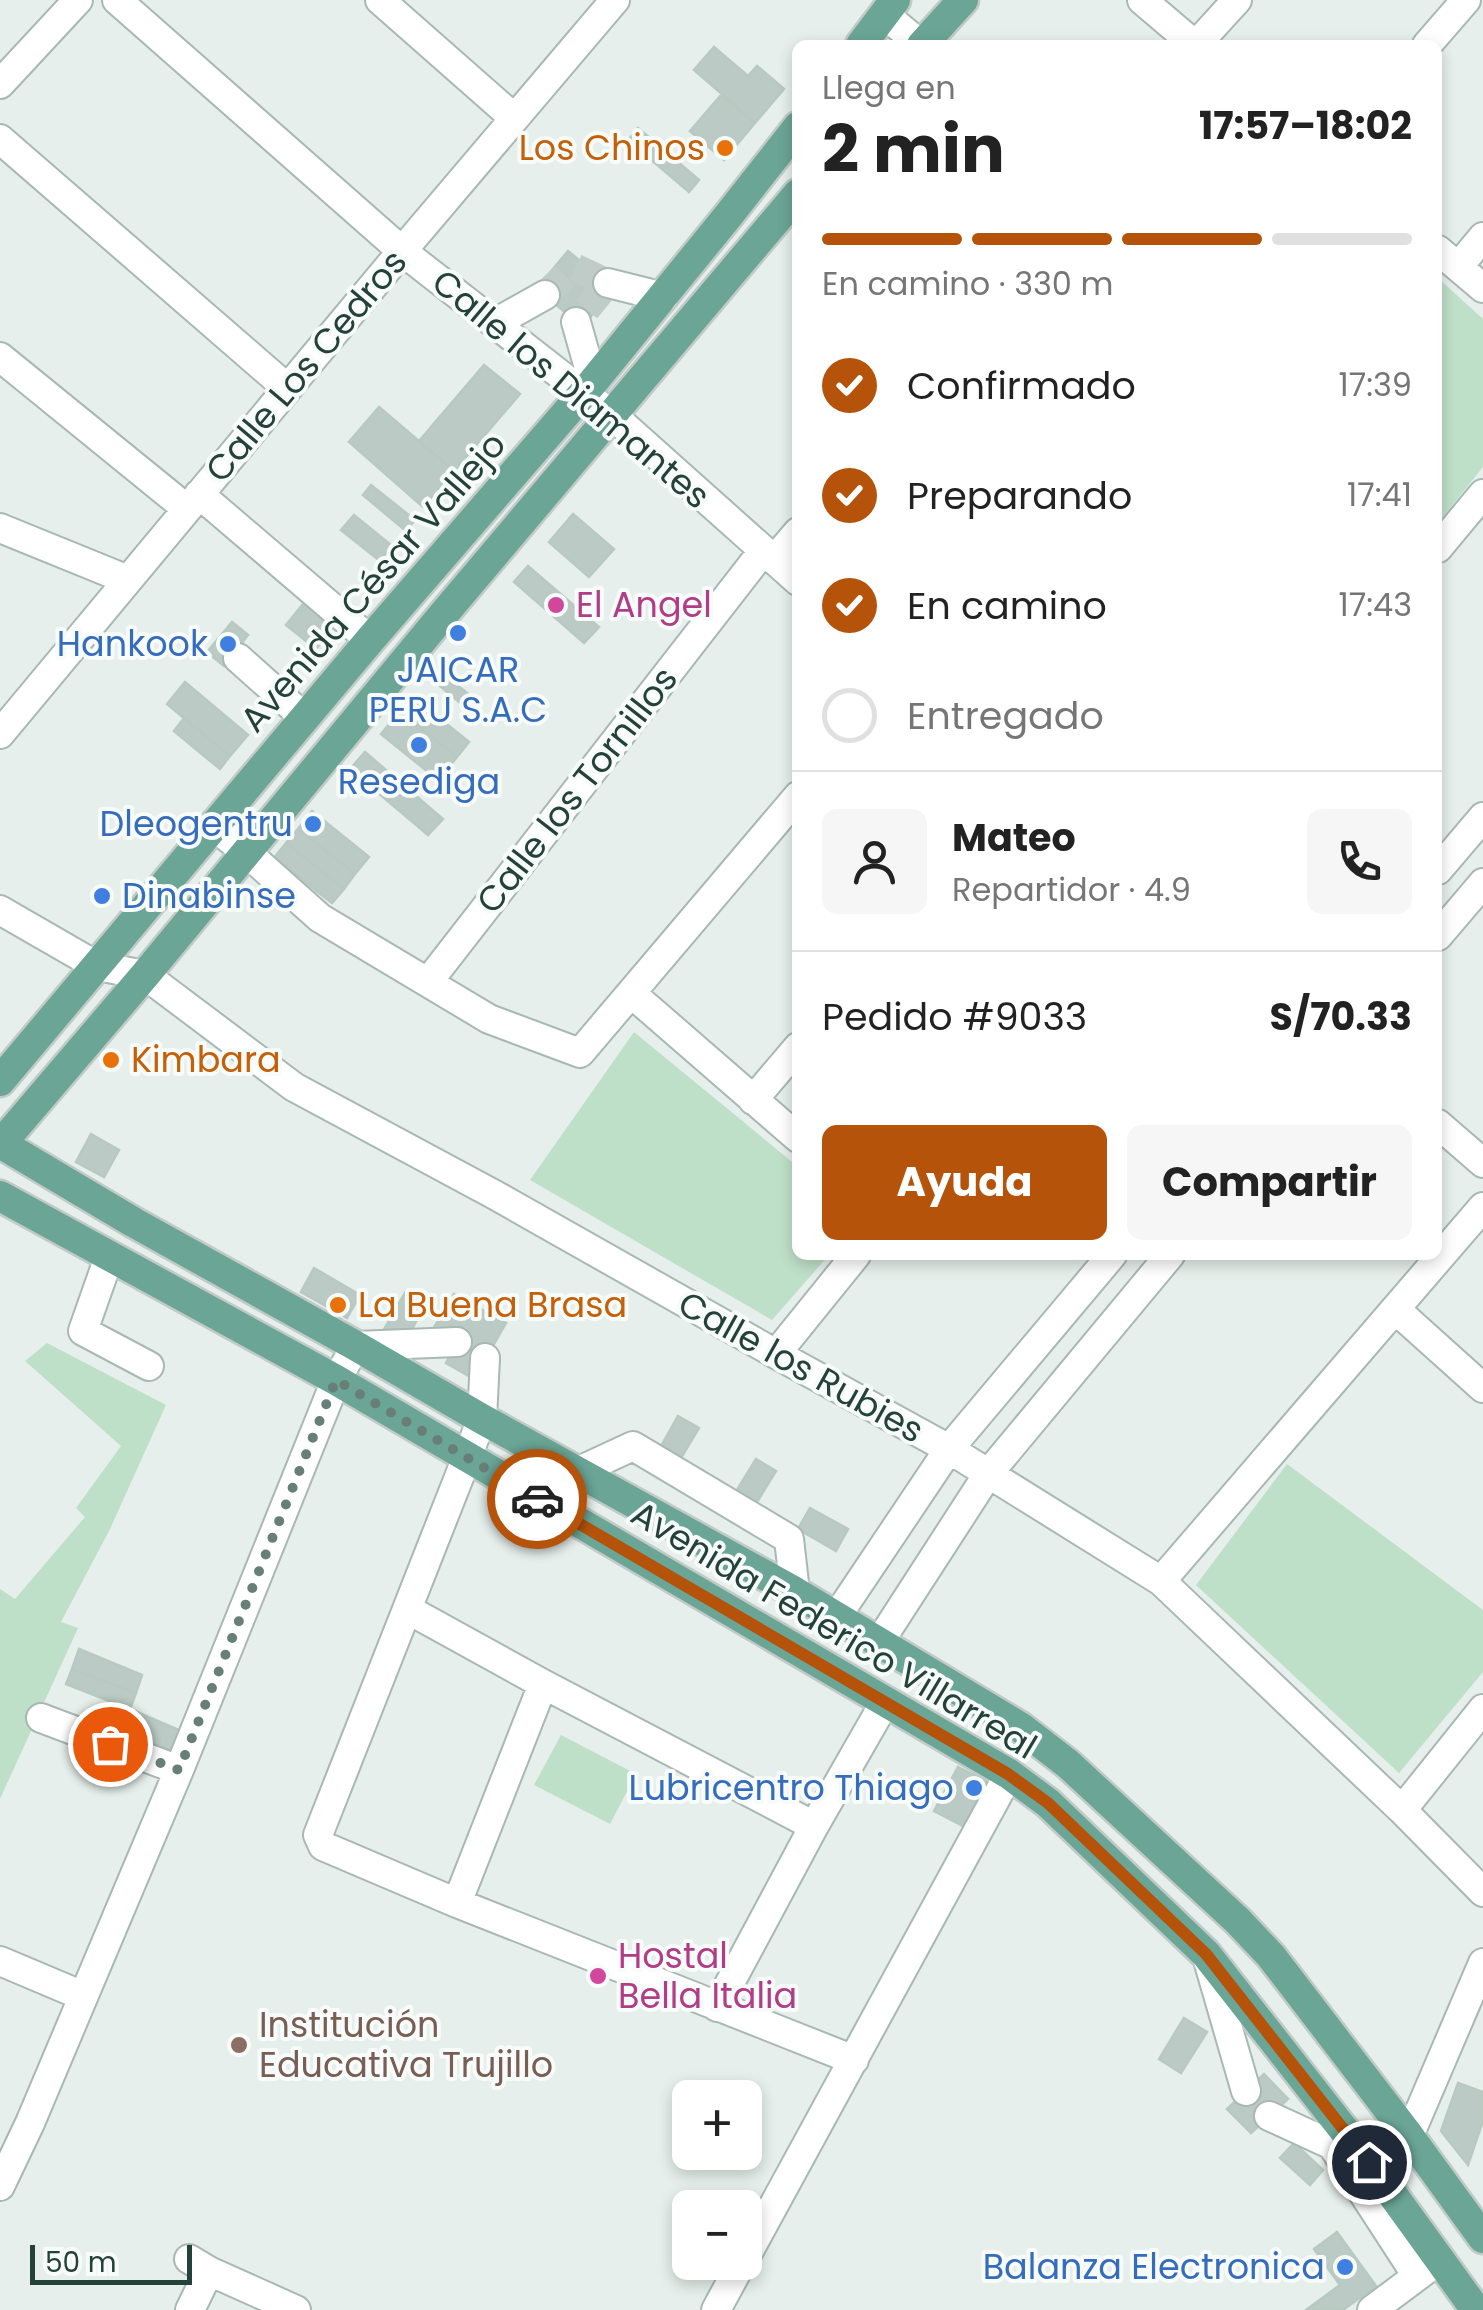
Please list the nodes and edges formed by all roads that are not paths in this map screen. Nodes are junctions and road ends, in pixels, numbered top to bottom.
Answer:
1 (78, 0) edge
2 (117, 0) edge
3 (615, 0) edge
4 (963, 0) edge
5 (1142, 0) edge
6 (1237, 0) edge
7 (1466, 0) edge
8 (387, 2) edge
9 (889, 7) edge
10 (865, 40) edge
11 (917, 40) edge
12 (926, 40) edge
13 (1190, 40) edge
14 (1201, 40) edge
15 (1431, 40) edge
16 (0, 84) edge
17 (514, 118) junction
18 (792, 135) edge
19 (0, 139) edge
20 (792, 201) edge
21 (1483, 236) edge
22 (402, 251) junction
23 (1448, 258) edge
24 (608, 283) dead end
25 (1483, 288) edge
26 (545, 295) tunnel mouth
27 (664, 297) junction
28 (495, 323) junction
29 (0, 356) edge
30 (542, 360) junction
31 (589, 387) junction
32 (287, 388) junction
33 (612, 415) junction
34 (1483, 494) edge
35 (193, 502) junction
36 (0, 528) edge
37 (792, 537) edge
38 (1442, 543) edge
39 (768, 556) junction
40 (792, 577) edge
41 (128, 580) junction
42 (413, 590) junction
43 (442, 616) junction
44 (370, 640) junction
45 (238, 658) dead end
46 (305, 718) junction
47 (0, 734) edge
48 (336, 745) junction
49 (792, 803) edge
50 (1483, 817) edge
51 (213, 826) junction
52 (246, 852) junction
53 (1442, 865) edge
54 (1483, 883) edge
55 (0, 910) edge
56 (1442, 931) edge
57 (97, 966) junction
58 (146, 974) junction
59 (428, 982) junction
60 (631, 993) junction
61 (792, 1054) edge
62 (0, 1081) edge
63 (754, 1100) junction
64 (1442, 1127) edge
65 (792, 1133) edge
66 (0, 1144) edge
67 (1483, 1163) edge
68 (0, 1196) edge
69 (1483, 1206) edge
70 (133, 1222) junction
71 (1442, 1254) edge
72 (110, 1257) junction
73 (852, 1260) edge
74 (1108, 1260) edge
75 (1166, 1260) edge
76 (1437, 1260) edge
77 (1395, 1309) junction
78 (457, 1342) dead end
79 (356, 1346) junction
80 (776, 1354) junction
81 (485, 1358) dead end
82 (149, 1366) dead end
83 (336, 1380) junction
84 (1483, 1388) edge
85 (482, 1419) junction
86 (949, 1450) junction
87 (468, 1458) junction
88 (579, 1471) junction
89 (988, 1474) junction
90 (1161, 1581) junction
91 (796, 1592) junction
92 (407, 1608) junction
93 (837, 1616) junction
94 (880, 1642) junction
95 (543, 1684) junction
96 (885, 1702) junction
97 (1483, 1709) edge
98 (41, 1718) dead end
99 (179, 1770) junction
100 (1008, 1774) junction
101 (1402, 1810) junction
102 (814, 1826) junction
103 (1483, 1892) edge
104 (456, 1903) junction
105 (1238, 1921) junction
106 (1206, 1954) junction
107 (0, 1960) edge
108 (1483, 1963) edge
109 (84, 1996) junction
110 (718, 2006) junction
111 (854, 2060) junction
112 (1246, 2091) dead end
113 (1270, 2116) dead end
114 (1409, 2136) junction
115 (1331, 2144) junction
116 (1369, 2162) junction
117 (0, 2186) edge
118 (762, 2227) edge
119 (1483, 2238) edge
120 (1428, 2268) junction
121 (733, 2280) edge
122 (190, 2310) edge
123 (296, 2310) edge
124 (716, 2310) edge
125 (1372, 2310) edge
126 (1476, 2310) edge

1 - 16 street
2 - 22 street, Calle los Diamantes
3 - 17 street, Calle Los Cedros
4 - 12 main road
5 - 13 street
6 - 14 street
7 - 15 street
8 - 17 street
9 - 10 main road
9 - 11 street
17 - 22 street, Calle Los Cedros
18 - 27 main road, Avenida César Vallejo
19 - 32 street
20 - 33 main road, Avenida César Vallejo
21 - 23 street
22 - 28 street, Calle los Diamantes
22 - 32 street, Calle Los Cedros
23 - 25 street
24 - 27 street
26 - 28 street
27 - 31 main road, Avenida César Vallejo
28 - 30 street, Calle los Diamantes
29 - 35 street
30 - 31 street, Calle los Diamantes
30 - 31 street
31 - 33 street, Calle los Diamantes
31 - 42 main road, Avenida César Vallejo
32 - 35 street, Calle Los Cedros
33 - 39 street, Calle los Diamantes
33 - 43 main road, Avenida César Vallejo
34 - 38 street
35 - 41 street, Calle Los Cedros
35 - 44 street
36 - 41 street
37 - 39 street, Calle los Tornillos
39 - 40 street, Calle los Diamantes
39 - 59 street, Calle los Tornillos
41 - 47 street, Calle Los Cedros
42 - 43 main road
42 - 44 main road, Avenida César Vallejo
43 - 48 main road, Avenida César Vallejo
44 - 46 main road, Avenida César Vallejo
45 - 46 street
46 - 48 main road
46 - 51 main road, Avenida César Vallejo
48 - 52 main road, Avenida César Vallejo
49 - 60 street
50 - 53 street
51 - 52 street
51 - 57 main road, Avenida César Vallejo
52 - 58 main road, Avenida César Vallejo
52 - 59 street
54 - 56 street
55 - 57 street, Calle los Rubies
57 - 58 street, Calle los Rubies
57 - 62 main road, Avenida César Vallejo
58 - 66 main road, Avenida César Vallejo
58 - 80 street, Calle los Rubies
59 - 60 street
60 - 63 street
61 - 63 street
63 - 65 street
64 - 67 street
66 - 70 main road, Avenida Federico Villarreal
68 - 72 main road, Avenida Federico Villarreal
69 - 71 street
70 - 72 main road
70 - 79 main road, Avenida Federico Villarreal
72 - 82 street
72 - 83 main road, Avenida Federico Villarreal
73 - 80 street
74 - 86 street
75 - 89 street
76 - 77 street
77 - 84 street
77 - 90 street
78 - 79 street
79 - 83 street
79 - 85 main road, Avenida Federico Villarreal
80 - 86 street, Calle los Rubies
81 - 85 street
83 - 87 main road, Avenida Federico Villarreal
83 - 99 street
85 - 87 street
85 - 88 main road, Avenida Federico Villarreal
86 - 89 street, Calle los Rubies
86 - 93 street
87 - 92 street
87 - 96 main road, Avenida Federico Villarreal
88 - 91 main road, Avenida Federico Villarreal
88 - 91 street
89 - 90 street, Calle los Rubies
89 - 94 street
90 - 101 street, Calle los Rubies
91 - 93 main road, Avenida Federico Villarreal
92 - 95 street
92 - 104 street
93 - 94 main road, Avenida Federico Villarreal
94 - 105 main road, Avenida Federico Villarreal
95 - 102 street
95 - 104 street
96 - 100 main road, Avenida Federico Villarreal
96 - 102 street
97 - 101 street
98 - 99 street
99 - 109 street
100 - 106 main road, Avenida Federico Villarreal
100 - 111 street
101 - 103 street, Calle los Rubies
102 - 110 street
104 - 110 street
105 - 106 main road
105 - 114 main road, Avenida Federico Villarreal
106 - 112 street
106 - 116 main road, Avenida Federico Villarreal
107 - 109 street
108 - 114 street
109 - 117 street
110 - 111 street
111 - 118 street
113 - 115 street
114 - 116 street
114 - 119 main road, Avenida Federico Villarreal
115 - 116 street
115 - 120 street
116 - 120 main road, Avenida Federico Villarreal
120 - 125 street
120 - 126 main road, Avenida Federico Villarreal
121 - 124 street
122 - 123 street

